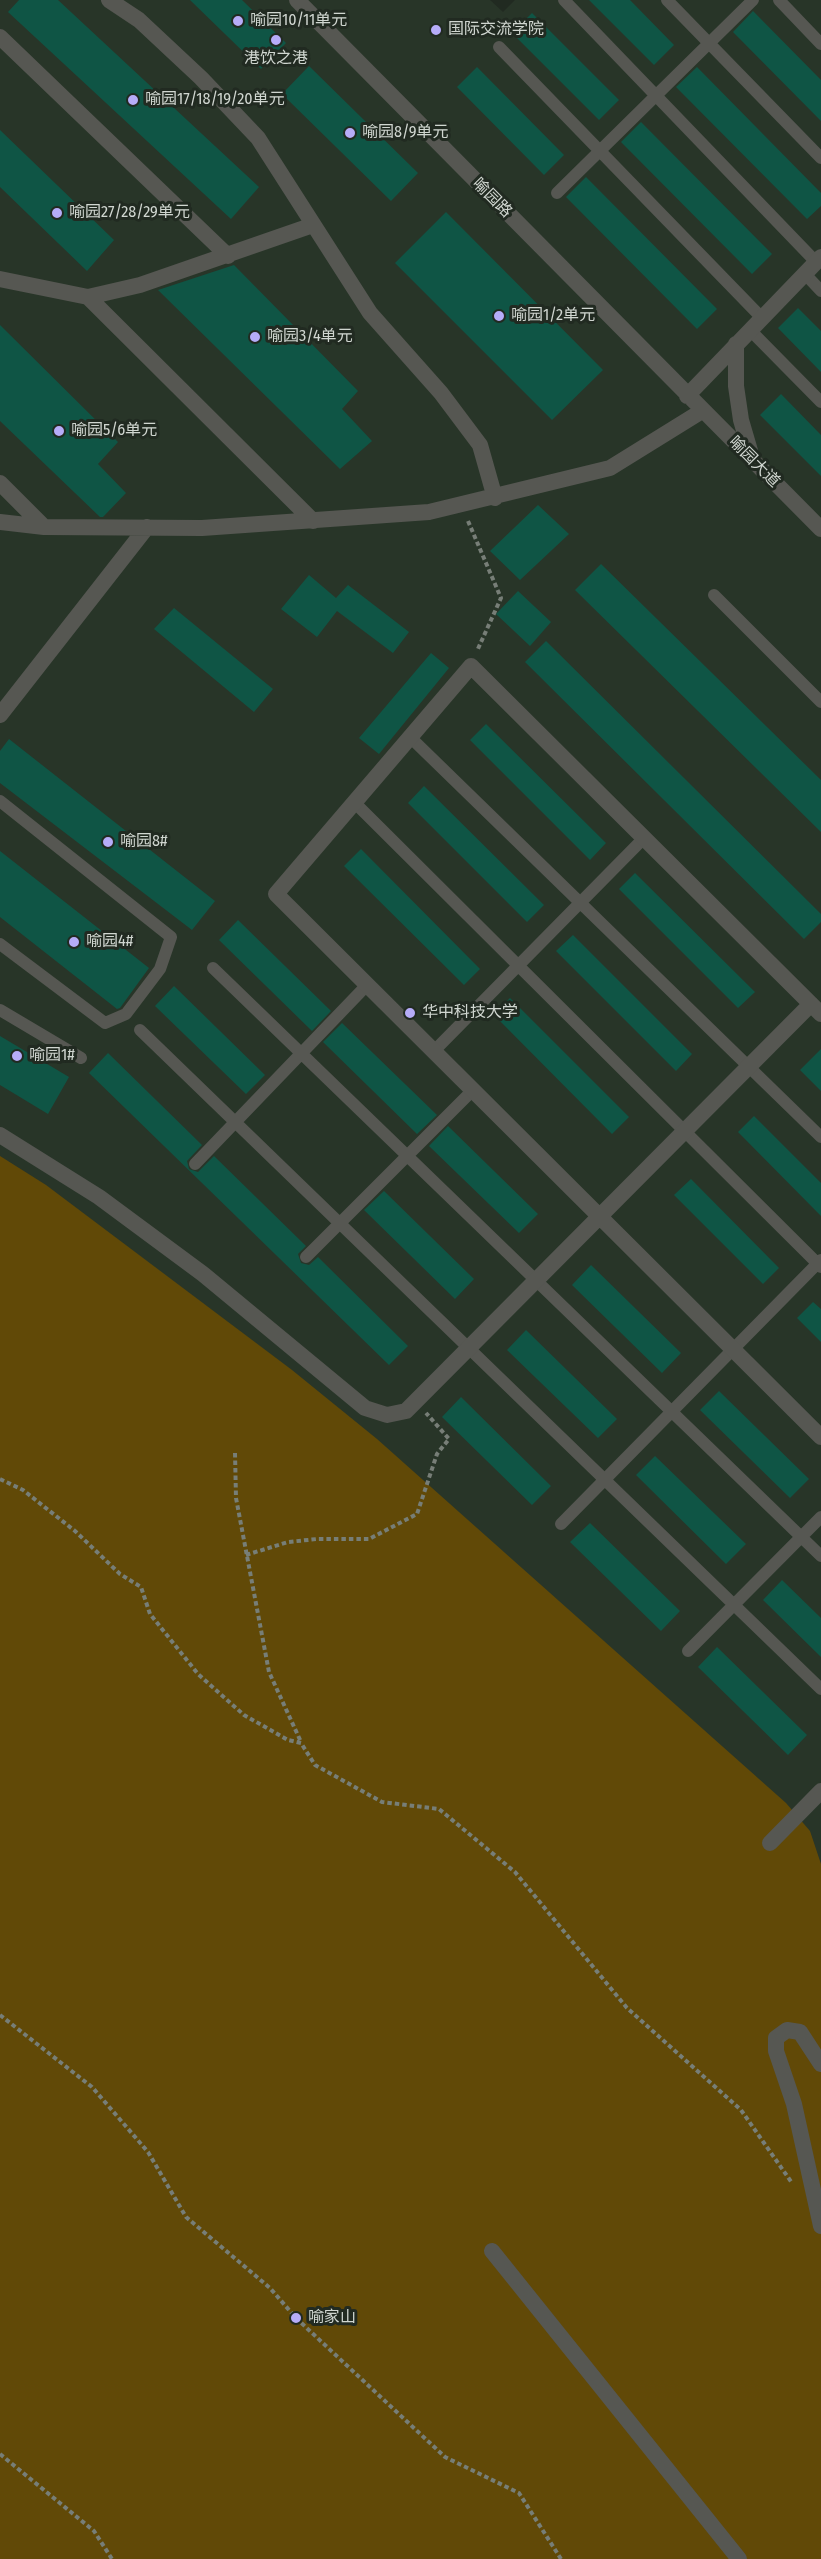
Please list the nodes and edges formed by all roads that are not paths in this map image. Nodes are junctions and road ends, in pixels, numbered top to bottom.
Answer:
1 (109, 0) edge
2 (297, 0) edge
3 (564, 0) edge
4 (666, 0) edge
5 (753, 0) edge
6 (779, 0) edge
7 (0, 37) edge
8 (709, 43) junction
9 (821, 44) edge
10 (499, 47) dead end
11 (656, 95) junction
12 (600, 151) junction
13 (821, 158) edge
14 (557, 193) dead end
15 (313, 225) junction
16 (228, 256) junction
17 (814, 264) edge
18 (0, 279) edge
19 (821, 291) edge
20 (88, 297) junction
21 (762, 318) junction
22 (750, 330) junction
23 (736, 344) junction
24 (687, 396) junction
25 (821, 402) edge
26 (702, 411) junction
27 (753, 461) junction
28 (0, 483) edge
29 (495, 498) junction
30 (313, 521) junction
31 (0, 522) edge
32 (44, 526) junction
33 (147, 527) junction
34 (821, 529) edge
35 (714, 595) dead end
36 (821, 702) edge
37 (0, 715) edge
38 (410, 737) junction
39 (0, 801) edge
40 (354, 802) junction
41 (644, 838) junction
42 (580, 902) junction
43 (0, 944) edge
44 (518, 965) junction
45 (213, 968) dead end
46 (367, 985) junction
47 (816, 1009) edge
48 (0, 1010) edge
49 (140, 1029) dead end
50 (434, 1051) junction
51 (302, 1053) junction
52 (81, 1058) dead end
53 (748, 1066) junction
54 (473, 1090) junction
55 (236, 1122) junction
56 (684, 1131) junction
57 (0, 1135) edge
58 (821, 1137) edge
59 (407, 1155) junction
60 (195, 1164) dead end
61 (600, 1216) junction
62 (339, 1223) junction
63 (306, 1257) dead end
64 (820, 1263) edge
65 (536, 1280) junction
66 (469, 1348) junction
67 (733, 1349) junction
68 (671, 1412) junction
69 (821, 1437) edge
70 (604, 1479) junction
71 (821, 1517) edge
72 (561, 1524) dead end
73 (801, 1537) junction
74 (821, 1556) edge
75 (734, 1605) junction
76 (688, 1651) dead end
77 (821, 1689) edge
78 (821, 1791) edge
79 (770, 1843) dead end
80 (821, 2064) edge
81 (821, 2226) edge
82 (492, 2251) dead end
83 (739, 2559) edge

1 - 15 street
2 - 24 street, 喻园路
3 - 11 lane
4 - 8 lane
5 - 8 lane
6 - 9 lane
7 - 16 street
8 - 11 lane
8 - 13 lane
10 - 12 lane
11 - 12 lane
11 - 17 lane
12 - 14 lane
12 - 21 lane
15 - 16 street
15 - 29 street
16 - 20 street
17 - 19 lane
17 - 21 street
18 - 20 street
20 - 30 street
21 - 22 street
22 - 23 street
22 - 25 lane
23 - 24 street
23 - 27 street
24 - 26 street, 喻园大道
26 - 27 street, 喻园大道
26 - 29 street
27 - 34 street, 喻园大道
28 - 32 street
29 - 30 street
30 - 33 street
31 - 32 street
32 - 33 street
33 - 37 street
35 - 36 lane
38 - 40 street
38 - 41 street
38 - 42 lane
39 - 43 lane
40 - 44 lane
40 - 46 street
41 - 42 lane
41 - 47 street
42 - 44 lane
42 - 53 lane
44 - 50 lane
44 - 56 lane
45 - 51 lane
46 - 50 street
46 - 51 lane
47 - 53 street
48 - 52 lane
49 - 55 lane
50 - 54 street
51 - 55 lane
51 - 59 lane
53 - 56 street
53 - 58 lane
54 - 59 lane
54 - 61 street
55 - 60 lane
55 - 62 lane
56 - 61 street
56 - 64 lane
57 - 66 street
59 - 62 lane
59 - 65 lane
61 - 65 street
61 - 67 street
62 - 63 lane
62 - 66 lane
64 - 67 lane
65 - 66 street
65 - 68 lane
66 - 70 lane
67 - 68 lane
67 - 69 street
68 - 70 lane
68 - 73 lane
70 - 72 lane
70 - 75 lane
71 - 73 lane
73 - 74 lane
73 - 75 lane
75 - 76 lane
75 - 77 lane
78 - 79 street
80 - 81 street
82 - 83 street

